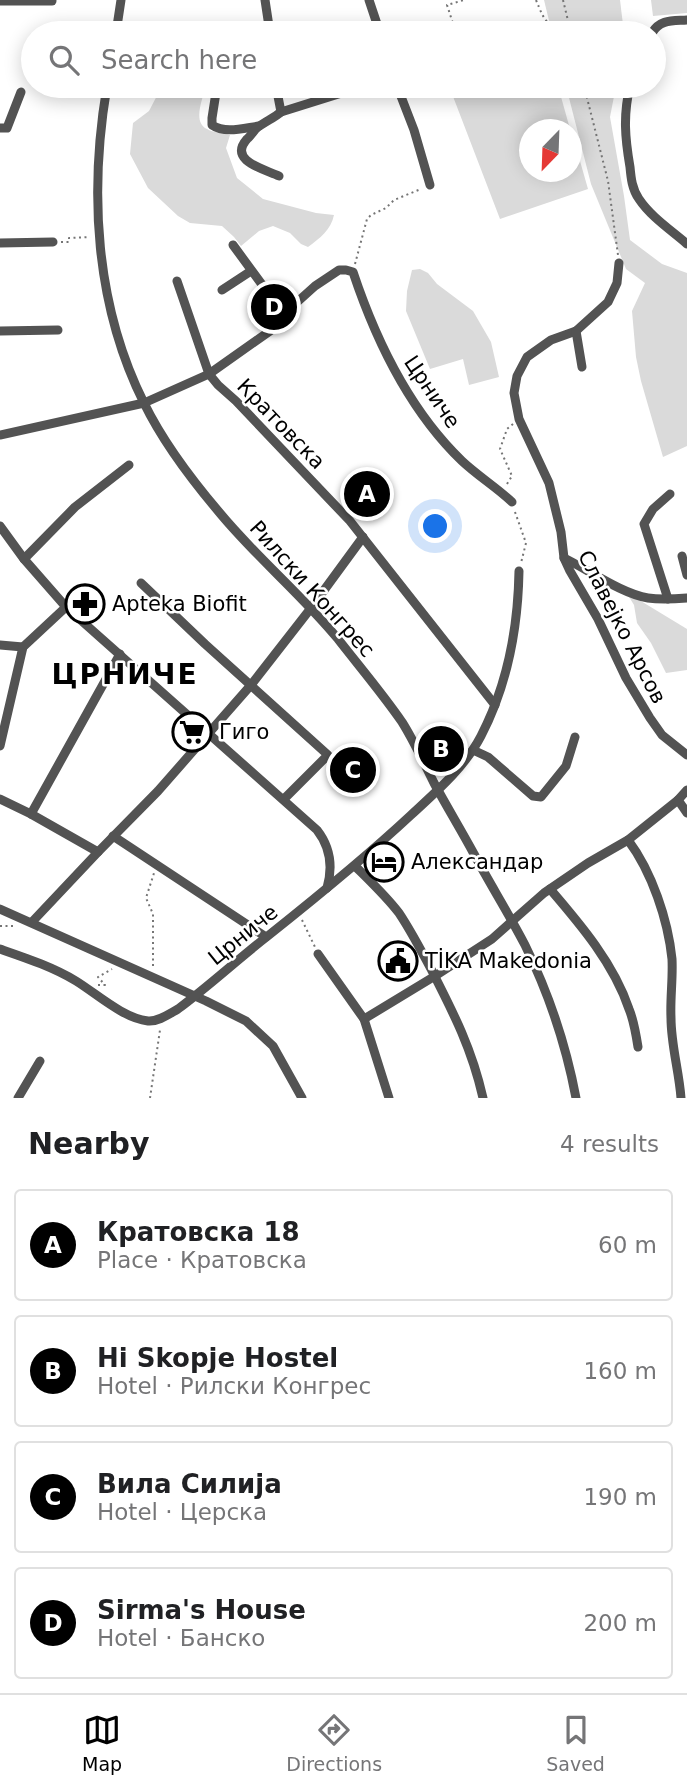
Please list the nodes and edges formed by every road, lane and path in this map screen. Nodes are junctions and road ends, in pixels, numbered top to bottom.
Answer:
1 (121, 0) edge
2 (265, 0) edge
3 (369, 0) edge
4 (464, 0) edge
5 (536, 0) edge
6 (563, 0) edge
7 (0, 1) edge
8 (52, 1) edge
9 (687, 20) edge
10 (118, 21) edge
11 (268, 21) edge
12 (376, 21) edge
13 (452, 21) edge
14 (546, 21) edge
15 (567, 21) edge
16 (666, 22) edge
17 (21, 92) dead end
18 (105, 98) edge
19 (214, 98) edge
20 (278, 98) edge
21 (326, 98) edge
22 (402, 98) edge
23 (587, 98) edge
24 (628, 98) edge
25 (281, 112) junction
26 (258, 126) junction
27 (0, 128) edge
28 (279, 176) dead end
29 (430, 185) joint
30 (100, 236) junction
31 (0, 243) edge
32 (53, 243) joint
33 (687, 244) edge
34 (233, 245) dead end
35 (620, 263) joint
36 (251, 271) junction
37 (353, 272) junction
38 (177, 281) dead end
39 (222, 290) dead end
40 (285, 317) junction
41 (58, 330) dead end
42 (0, 331) edge
43 (576, 331) junction
44 (582, 367) dead end
45 (209, 373) junction
46 (144, 403) junction
47 (519, 419) junction
48 (0, 435) edge
49 (129, 465) dead end
50 (502, 493) junction
51 (670, 494) dead end
52 (512, 502) joint
53 (0, 526) edge
54 (363, 537) junction
55 (682, 556) dead end
56 (564, 558) junction
57 (24, 559) junction
58 (519, 571) joint
59 (687, 575) edge
60 (141, 583) dead end
61 (687, 598) edge
62 (668, 599) junction
63 (66, 607) junction
64 (311, 608) junction
65 (0, 645) edge
66 (23, 647) junction
67 (120, 654) junction
68 (251, 685) junction
69 (495, 705) junction
70 (208, 733) junction
71 (575, 737) dead end
72 (0, 746) edge
73 (473, 750) junction
74 (687, 755) edge
75 (438, 790) junction
76 (687, 790) edge
77 (0, 799) edge
78 (284, 799) junction
79 (678, 800) junction
80 (687, 813) edge
81 (31, 814) junction
82 (114, 836) junction
83 (628, 840) junction
84 (98, 852) junction
85 (157, 865) junction
86 (355, 866) junction
87 (550, 889) junction
88 (327, 890) junction
89 (0, 909) edge
90 (298, 912) junction
91 (512, 921) junction
92 (32, 922) junction
93 (266, 937) junction
94 (0, 949) edge
95 (318, 954) joint
96 (111, 958) junction
97 (435, 976) junction
98 (153, 978) junction
99 (98, 996) junction
100 (196, 996) junction
101 (162, 1018) junction
102 (364, 1019) junction
103 (638, 1047) dead end
104 (40, 1061) dead end
105 (18, 1098) edge
106 (150, 1098) edge
107 (302, 1098) edge
108 (389, 1098) edge
109 (483, 1098) edge
110 (576, 1098) edge
111 (681, 1098) edge

1 - 10 street
2 - 11 street
3 - 12 street
4 - 13 path
5 - 14 path
6 - 15 path
7 - 8 street
9 - 16 street
17 - 27 street
18 - 30 street, Рилски Конгрес
19 - 26 street
20 - 25 street
21 - 25 street
22 - 29 street
23 - 35 path
24 - 33 street
25 - 26 street
26 - 28 street
29 - 37 path
30 - 32 path
30 - 46 street, Рилски Конгрес
31 - 32 street
34 - 36 street
35 - 43 street, Славејко Арсов
36 - 39 street
36 - 40 street
37 - 40 street
37 - 50 street, Црниче
38 - 45 street, Кратовска
40 - 45 street
41 - 42 street
43 - 44 street
43 - 47 street, Славејко Арсов
45 - 46 street
45 - 54 street, Кратовска
46 - 48 street
46 - 64 street, Рилски Конгрес
47 - 50 path
47 - 56 street, Славејко Арсов
49 - 57 street
50 - 52 street, Црниче
51 - 62 street
52 - 58 path
53 - 57 street
54 - 64 street
54 - 69 street, Кратовска
55 - 59 street
56 - 62 street
56 - 74 street, Славејко Арсов
57 - 63 street
58 - 69 street, Црниче
60 - 68 street
61 - 62 street
63 - 66 street
63 - 67 street
64 - 68 street
64 - 75 street, Рилски Конгрес
65 - 66 street
66 - 72 street
67 - 70 street
67 - 81 street
68 - 70 street
68 - 78 street
69 - 73 street, Црниче
70 - 78 street
70 - 82 street
71 - 73 street
73 - 75 street, Црниче
75 - 86 street, Црниче
75 - 91 street, Рилски Конгрес
76 - 79 street
77 - 81 street
78 - 88 street
79 - 80 street
79 - 83 street
81 - 84 street
82 - 84 street
82 - 85 street
83 - 87 street
83 - 111 street
84 - 92 street
85 - 93 street
85 - 98 path
86 - 88 street, Црниче
86 - 97 street
87 - 91 street
87 - 103 street
88 - 90 street, Црниче
89 - 92 street
90 - 93 street, Црниче
90 - 95 path
91 - 97 street
91 - 110 street, Рилски Конгрес
92 - 96 street
93 - 100 street, Црниче
94 - 99 street
95 - 102 street
96 - 98 street
96 - 99 path
97 - 102 street
97 - 109 street
98 - 100 street
99 - 101 street
100 - 101 street, Црниче
100 - 107 street
101 - 106 path
102 - 108 street
104 - 105 street

